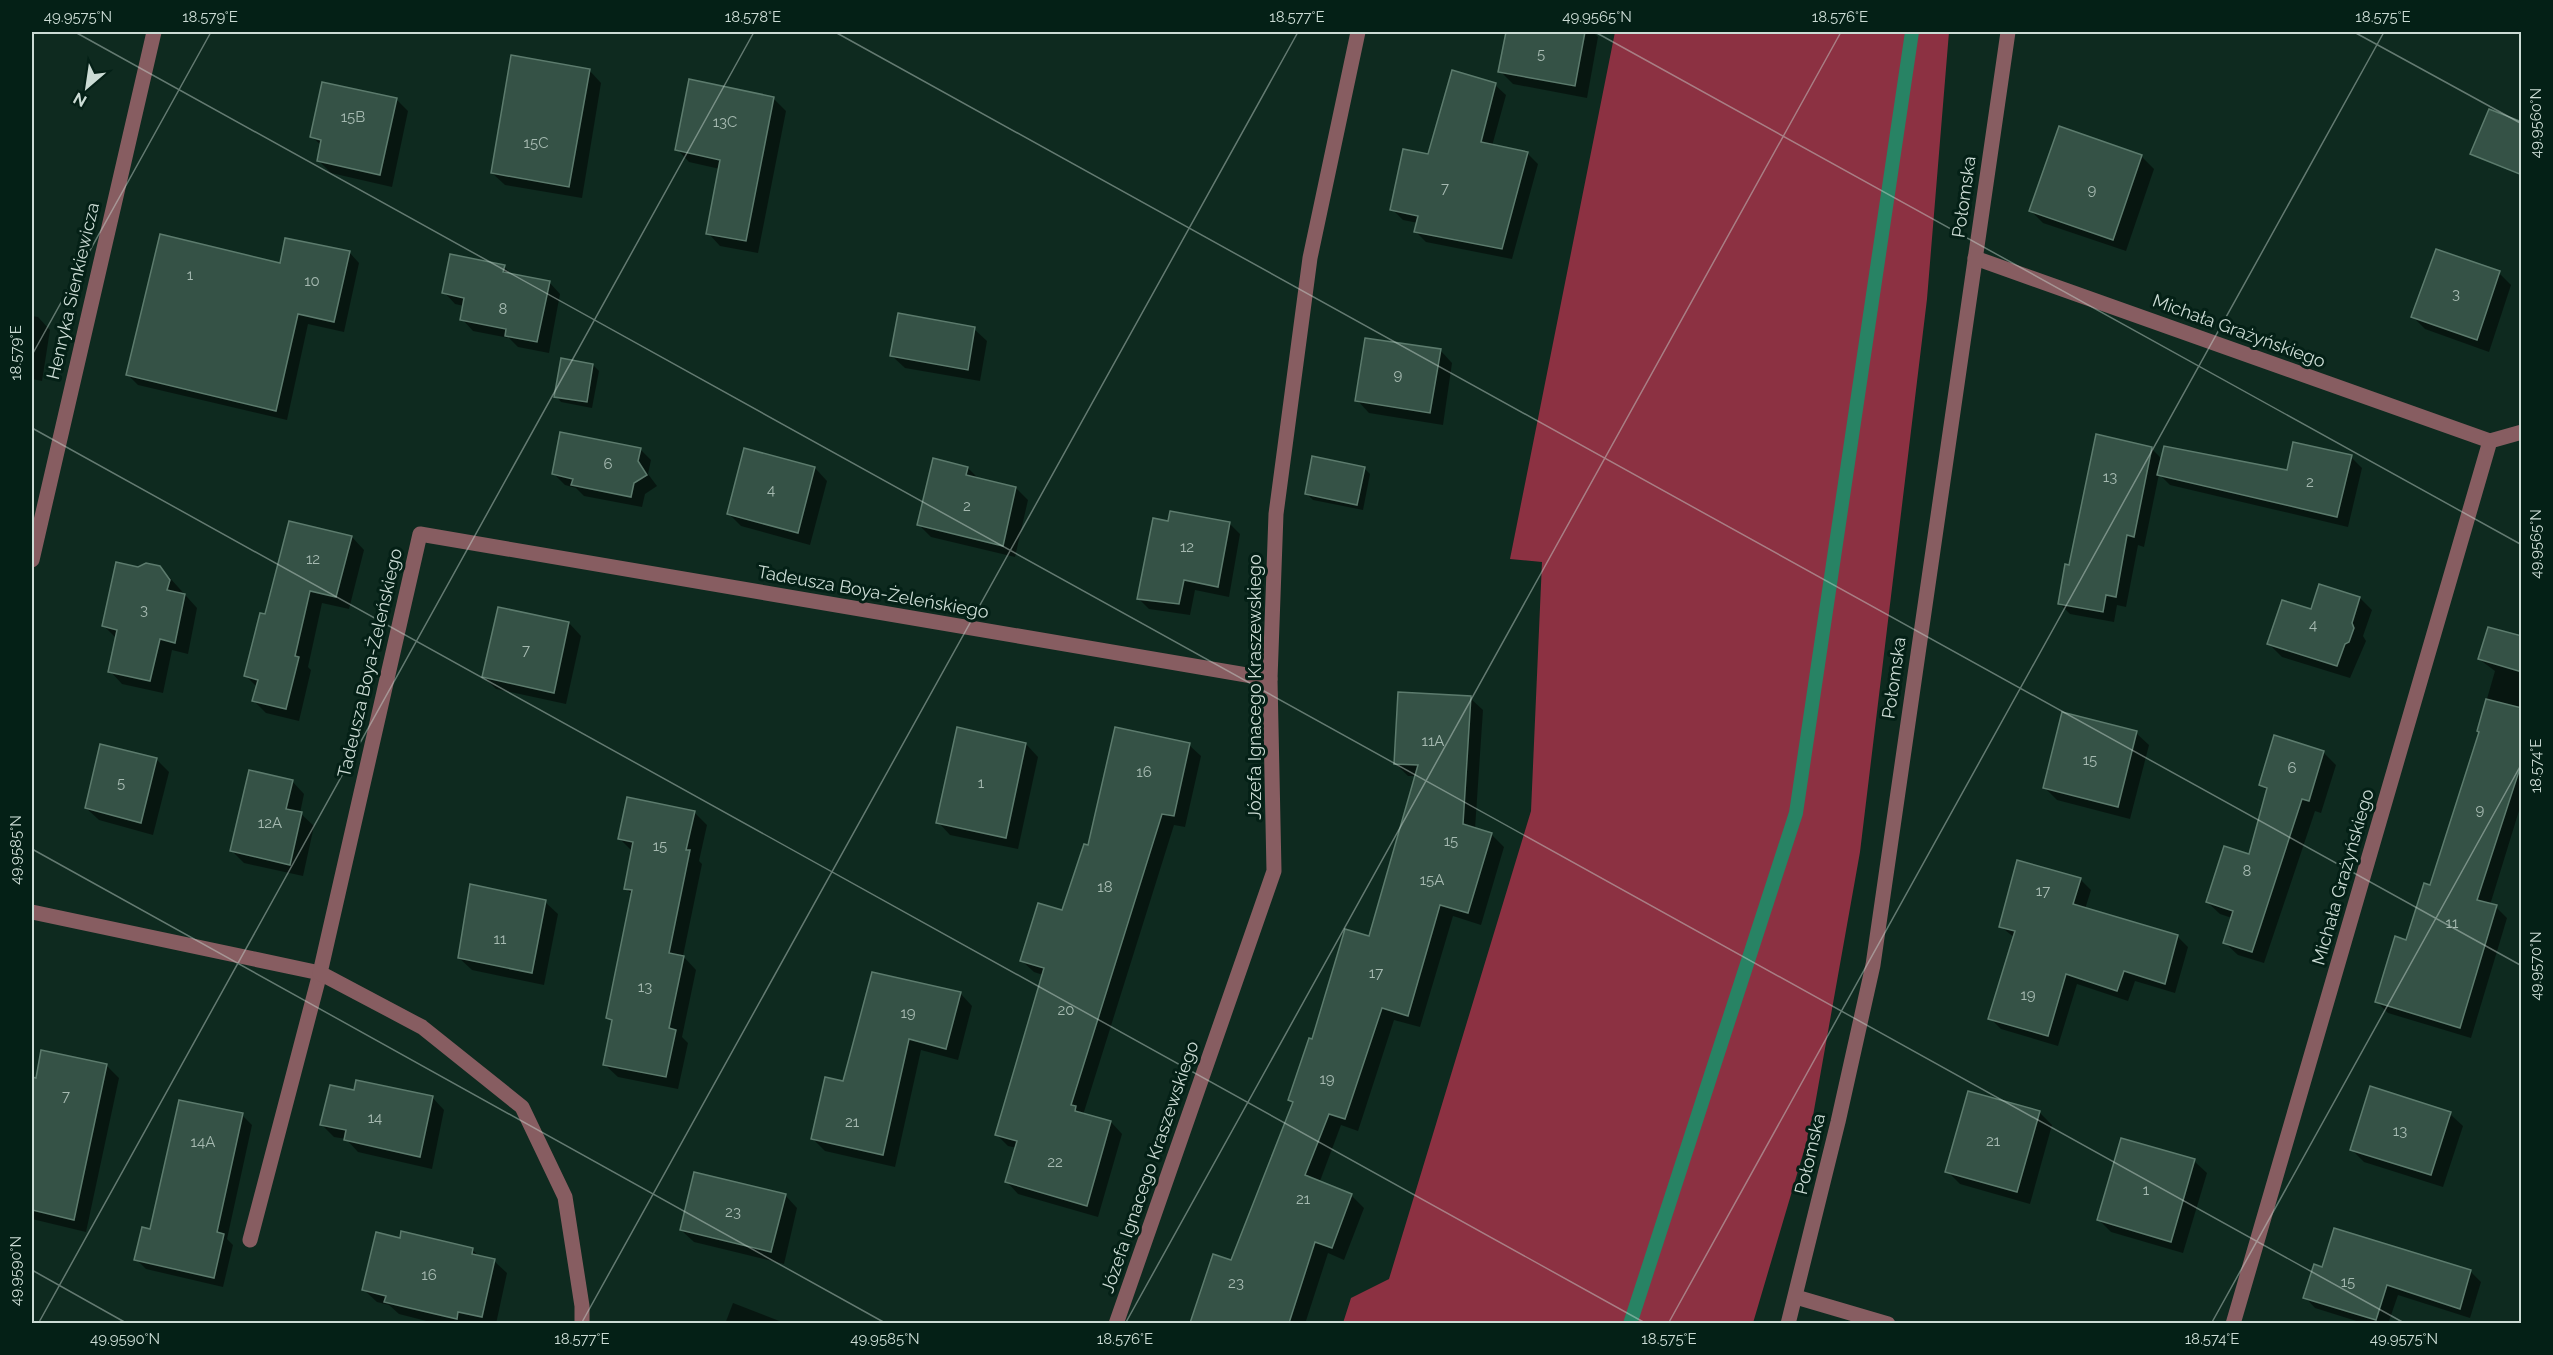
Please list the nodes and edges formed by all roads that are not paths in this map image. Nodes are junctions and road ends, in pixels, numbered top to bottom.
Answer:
1 (154, 32) edge
2 (1358, 32) edge
3 (2008, 32) edge
4 (1975, 258) junction
5 (2522, 432) edge
6 (2490, 441) junction
7 (32, 560) edge
8 (1270, 680) junction
9 (32, 912) edge
10 (320, 973) junction
11 (250, 1240) dead end
12 (1796, 1297) junction
13 (582, 1323) edge
14 (1116, 1323) edge
15 (1788, 1323) edge
16 (1888, 1323) edge
17 (2233, 1323) edge

1 - 7 street, Henryka Sienkiewicza
2 - 8 street, Józefa Ignacego Kraszewskiego
3 - 4 street, Połomska
4 - 6 street, Michała Grażyńskiego
4 - 12 street, Połomska
5 - 6 street
6 - 17 street, Michała Grażyńskiego
8 - 10 street, Tadeusza Boya-Żeleńskiego
8 - 14 street, Józefa Ignacego Kraszewskiego
9 - 10 street
10 - 11 street
10 - 13 street
12 - 15 street, Połomska
12 - 16 street

